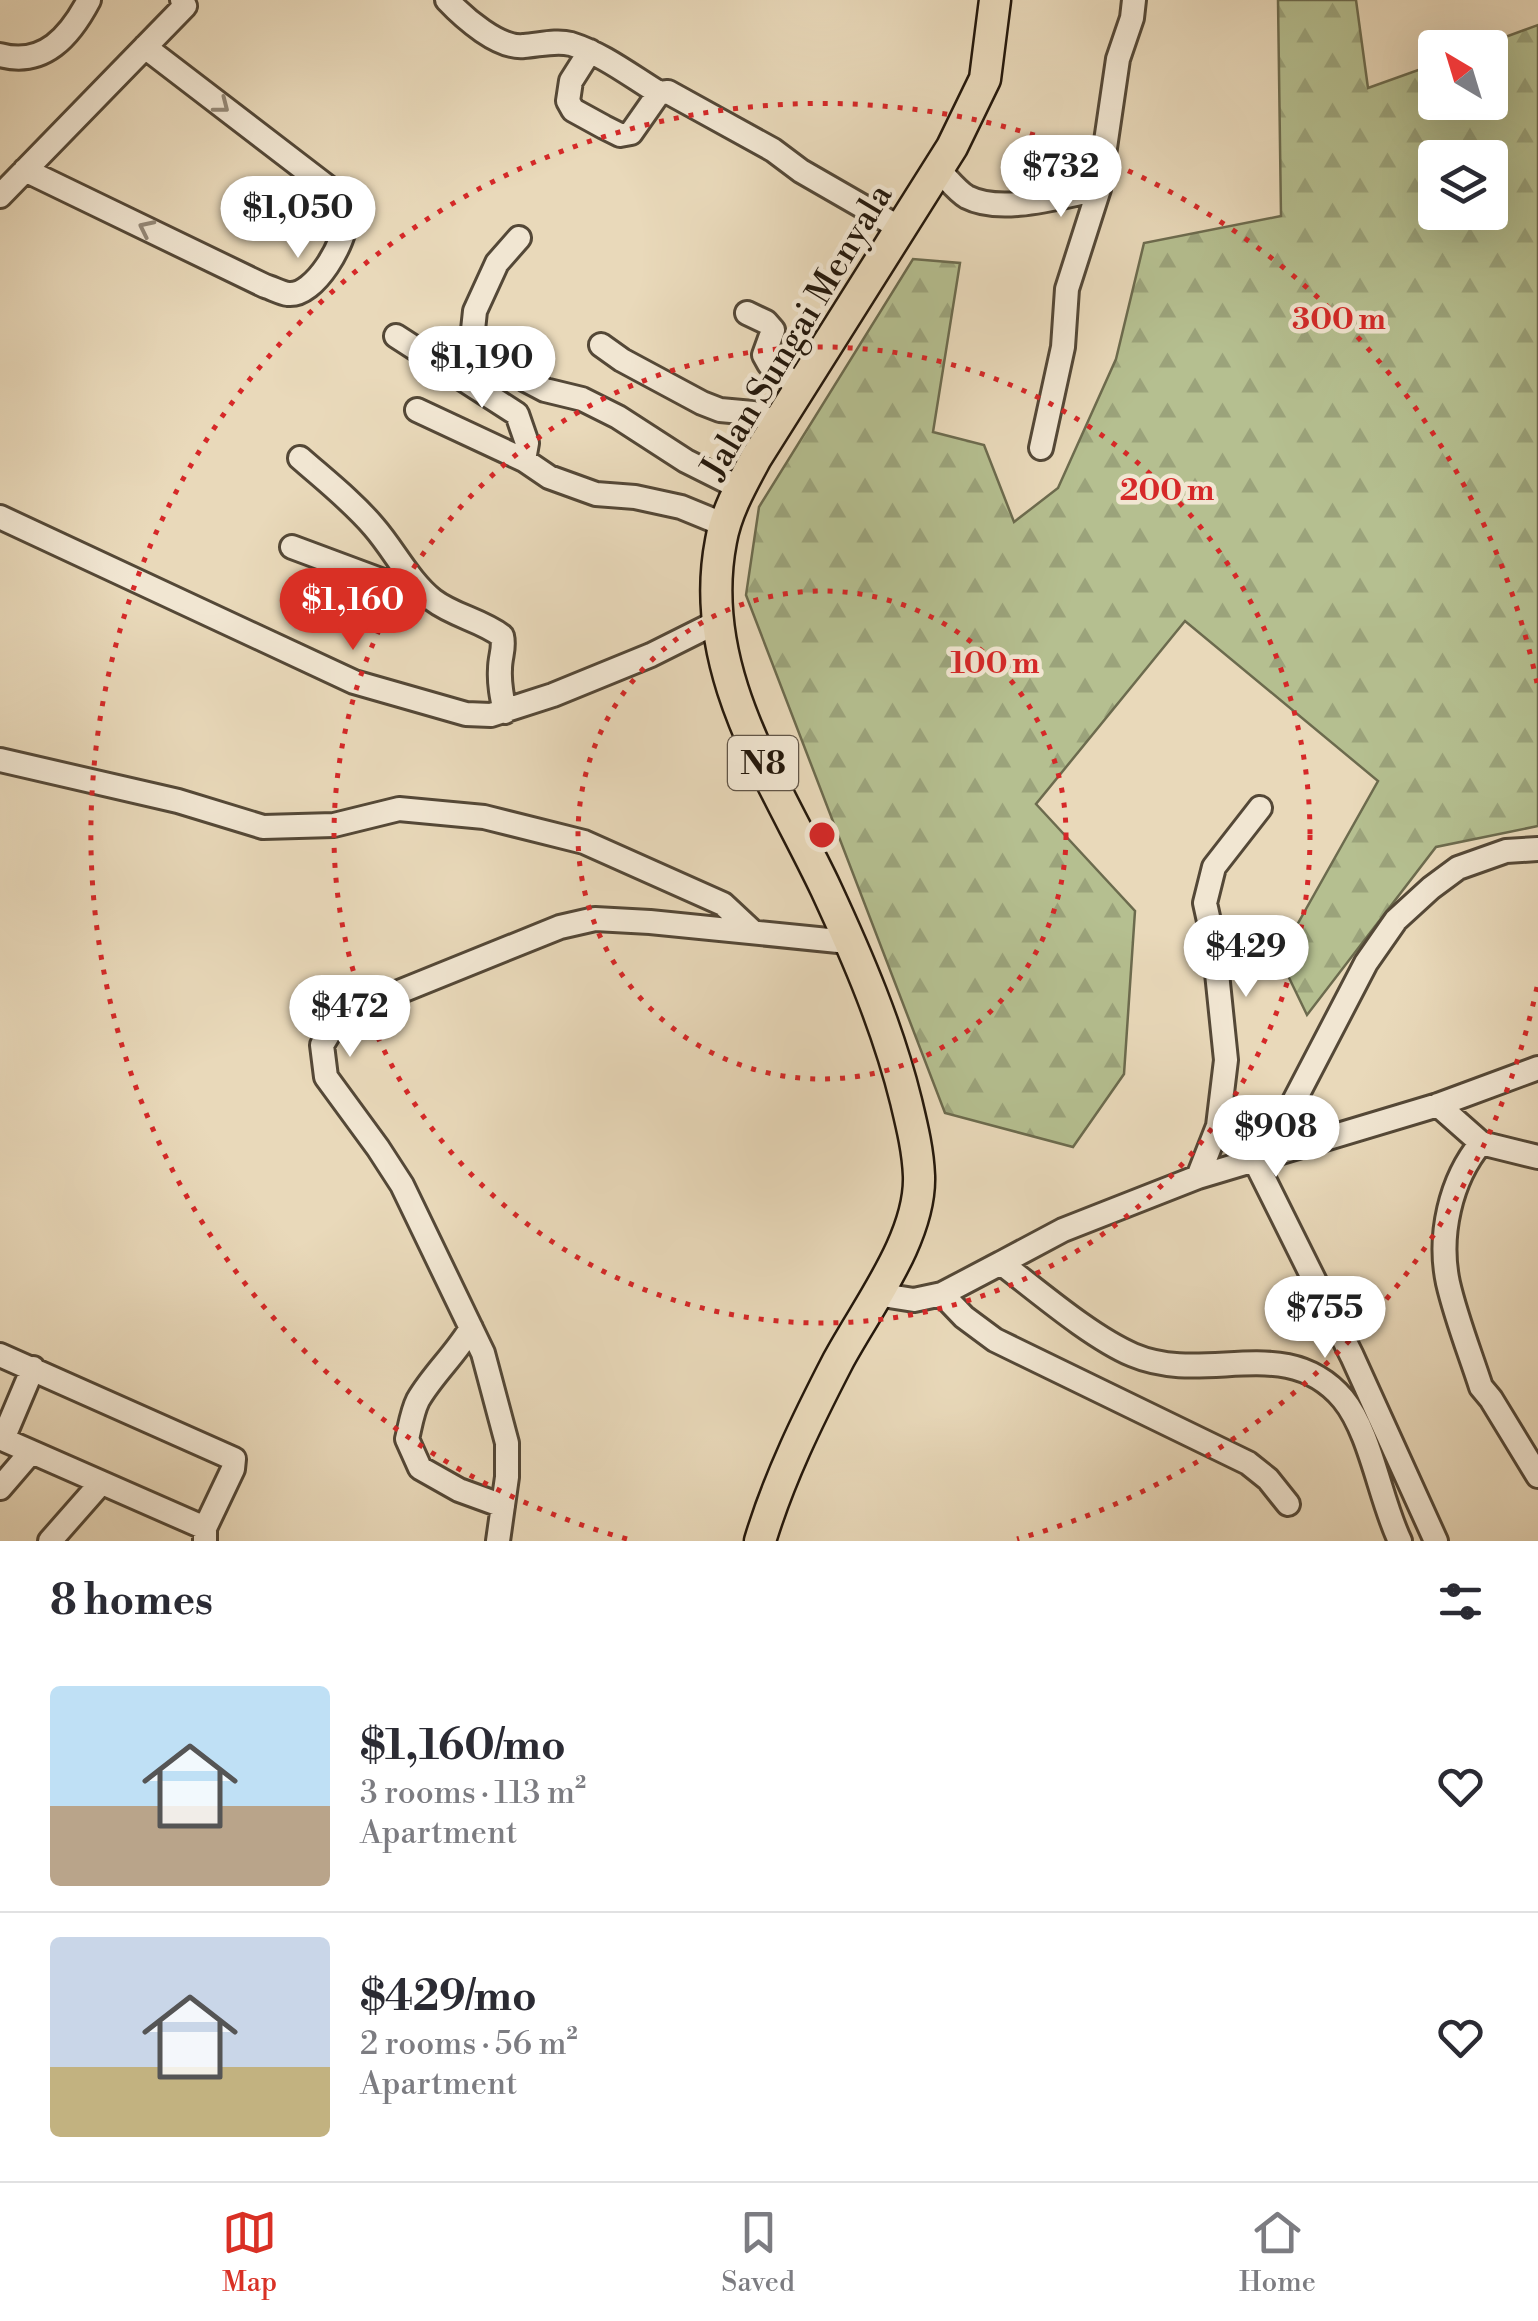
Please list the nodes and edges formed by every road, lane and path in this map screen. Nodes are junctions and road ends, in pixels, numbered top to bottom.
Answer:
1 (89, 0) edge
2 (182, 0) edge
3 (447, 0) edge
4 (995, 0) edge
5 (1134, 0) edge
6 (145, 47) junction
7 (590, 51) junction
8 (0, 55) edge
9 (660, 93) junction
10 (25, 170) junction
11 (938, 170) junction
12 (1099, 188) junction
13 (0, 196) edge
14 (900, 228) junction
15 (520, 238) dead end
16 (747, 312) dead end
17 (396, 336) dead end
18 (601, 345) dead end
19 (801, 388) junction
20 (418, 410) dead end
21 (778, 423) junction
22 (1041, 448) dead end
23 (300, 458) dead end
24 (524, 460) junction
25 (740, 488) junction
26 (0, 517) edge
27 (725, 525) junction
28 (292, 546) dead end
29 (433, 599) junction
30 (718, 621) junction
31 (505, 712) junction
32 (0, 760) edge
33 (1260, 808) dead end
34 (1538, 849) edge
35 (752, 932) junction
36 (848, 942) junction
37 (1538, 1068) edge
38 (1438, 1105) junction
39 (1481, 1143) junction
40 (1538, 1157) edge
41 (1260, 1158) junction
42 (1198, 1177) junction
43 (1001, 1264) junction
44 (876, 1294) junction
45 (942, 1294) junction
46 (471, 1328) junction
47 (0, 1355) edge
48 (33, 1368) junction
49 (1, 1439) edge
50 (31, 1452) junction
51 (1535, 1469) edge
52 (101, 1484) junction
53 (0, 1488) edge
54 (1288, 1504) dead end
55 (503, 1506) junction
56 (205, 1535) edge
57 (50, 1541) edge
58 (498, 1541) edge
59 (760, 1541) edge
60 (1400, 1541) edge
61 (1436, 1541) edge

1 - 8 street
2 - 6 street
3 - 7 street
4 - 11 main road, Jalan Sungai Menyala / N8
5 - 12 street
6 - 10 street
6 -> 10 street
7 - 9 street
7 - 9 street
9 - 14 street
10 - 13 street
11 - 12 street
11 - 14 main road, Jalan Sungai Menyala / N8
12 - 22 street
14 - 19 main road, Jalan Sungai Menyala / N8
15 - 25 street
16 - 19 street
17 - 24 street
18 - 21 street
19 - 21 main road, Jalan Sungai Menyala / N8
20 - 24 street
21 - 25 main road, Jalan Sungai Menyala / N8
23 - 29 street
24 - 27 street
25 - 27 main road, Jalan Sungai Menyala / N8
26 - 31 street
27 - 30 main road, Jalan Sungai Menyala / N8
28 - 29 street
29 - 31 street
30 - 31 street
30 - 36 main road, Jalan Sungai Menyala / N8
32 - 35 street
33 - 42 street
34 - 41 street
35 - 36 street
35 - 46 street
36 - 44 main road, Jalan Sungai Menyala / N8
37 - 38 street
38 - 39 street
38 - 41 street
39 - 40 street
39 - 51 street
41 - 42 street
41 - 61 street
42 - 43 street
43 - 45 street
43 - 60 street
44 - 45 street
44 - 59 main road, Jalan Sungai Menyala / N8
45 - 54 street
46 - 55 street
46 - 55 street
47 - 48 street
48 - 49 street
48 - 56 street
49 - 50 street
50 - 52 street
50 - 53 street
52 - 56 street
52 - 57 street
55 - 58 street

